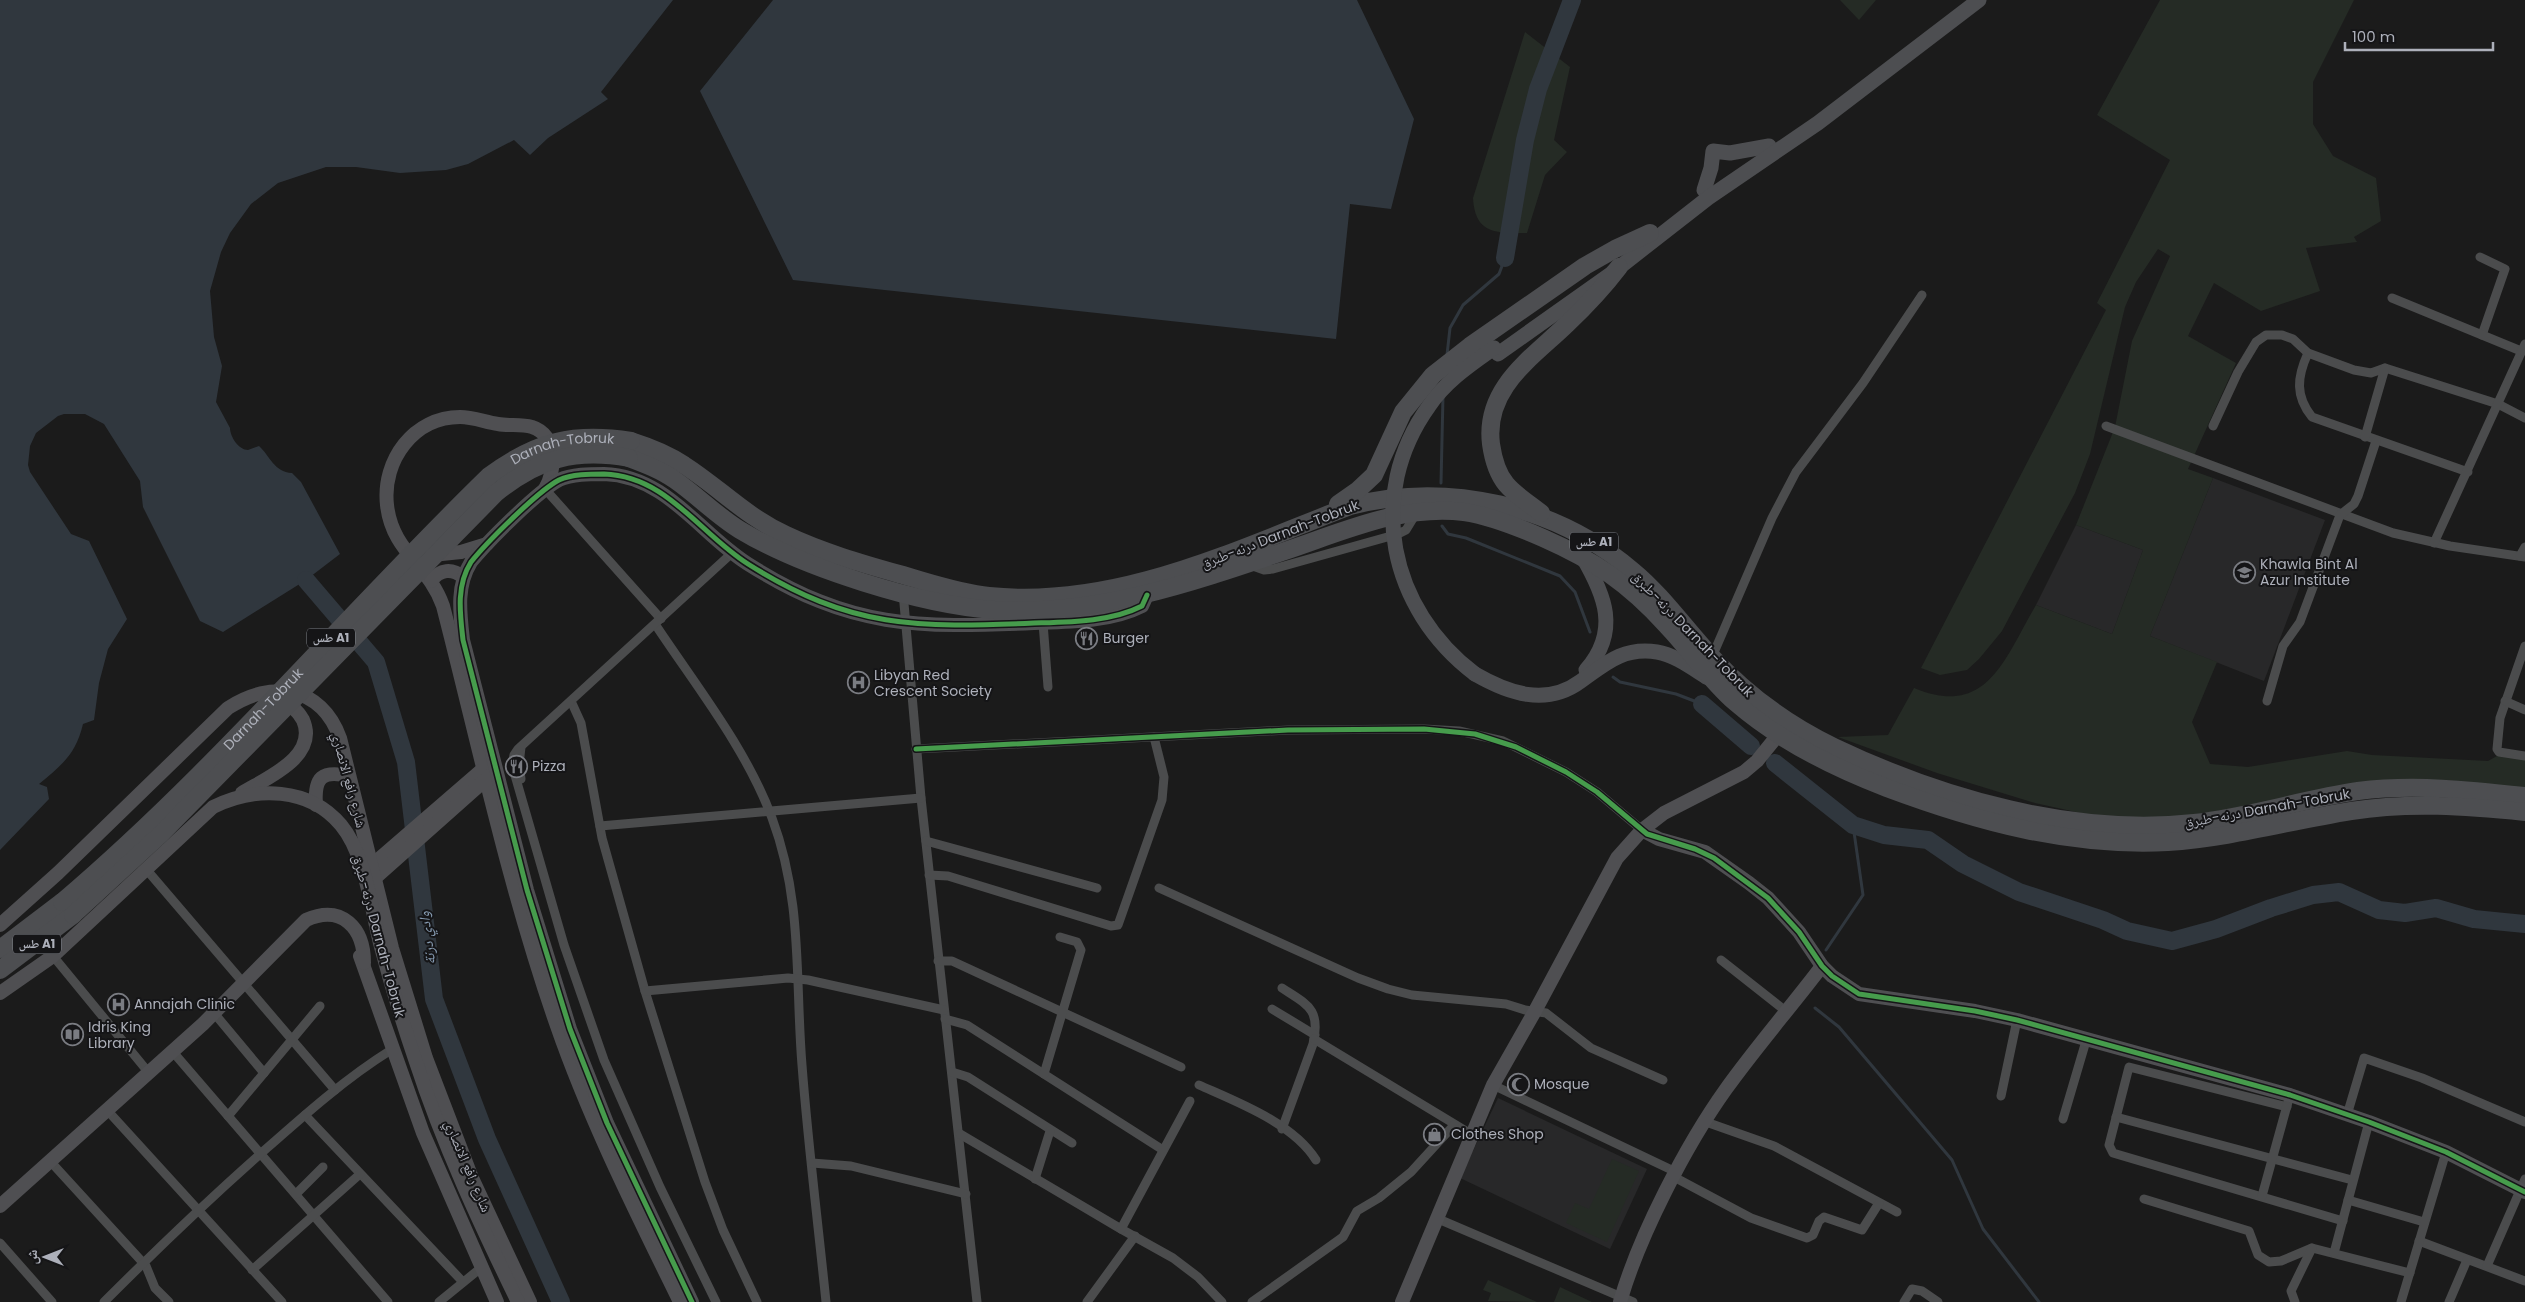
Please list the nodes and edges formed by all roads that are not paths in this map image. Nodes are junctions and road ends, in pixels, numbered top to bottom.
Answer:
1 (1967, 0) edge
2 (1979, 0) edge
3 (1769, 146) junction
4 (1704, 190) junction
5 (1650, 233) junction
6 (2480, 257) dead end
7 (1619, 267) junction
8 (1922, 295) dead end
9 (2392, 298) dead end
10 (2482, 335) junction
11 (2523, 347) edge
12 (1496, 351) junction
13 (2308, 353) junction
14 (2386, 368) junction
15 (2498, 404) junction
16 (2525, 418) edge
17 (2106, 426) dead end
18 (2213, 426) dead end
19 (2365, 437) junction
20 (631, 441) joint
21 (2376, 441) junction
22 (629, 458) joint
23 (2468, 472) junction
24 (545, 489) junction
25 (2340, 514) junction
26 (1314, 520) junction
27 (1549, 520) junction
28 (2434, 543) junction
29 (489, 544) junction
30 (2525, 547) edge
31 (406, 553) junction
32 (732, 553) junction
33 (1582, 555) junction
34 (2522, 557) edge
35 (463, 577) junction
36 (431, 581) junction
37 (903, 592) junction
38 (1147, 595) junction
39 (658, 622) junction
40 (1043, 623) junction
41 (905, 624) junction
42 (2525, 646) edge
43 (1712, 657) junction
44 (1477, 671) junction
45 (1713, 681) junction
46 (1048, 687) dead end
47 (255, 694) junction
48 (571, 701) junction
49 (2267, 701) dead end
50 (2504, 701) junction
51 (2525, 710) edge
52 (1778, 735) junction
53 (1154, 737) junction
54 (916, 749) junction
55 (2525, 756) edge
56 (487, 773) junction
57 (349, 776) junction
58 (2525, 796) edge
59 (237, 797) junction
60 (921, 798) junction
61 (316, 805) junction
62 (769, 811) junction
63 (2525, 812) edge
64 (600, 826) junction
65 (1647, 826) junction
66 (926, 841) junction
67 (377, 868) junction
68 (146, 869) junction
69 (929, 875) junction
70 (1097, 888) dead end
71 (1159, 888) dead end
72 (67, 909) junction
73 (0, 924) edge
74 (1060, 937) dead end
75 (0, 949) edge
76 (53, 956) junction
77 (938, 960) junction
78 (1721, 960) dead end
79 (1822, 966) junction
80 (0, 970) edge
81 (798, 979) junction
82 (245, 983) junction
83 (1282, 988) dead end
84 (645, 991) junction
85 (0, 994) edge
86 (320, 1006) dead end
87 (1272, 1008) dead end
88 (1535, 1011) junction
89 (1063, 1012) junction
90 (1787, 1012) junction
91 (214, 1013) junction
92 (945, 1014) junction
93 (2017, 1020) junction
94 (1315, 1037) junction
95 (292, 1039) junction
96 (2086, 1040) junction
97 (392, 1050) junction
98 (172, 1052) junction
99 (1181, 1067) dead end
100 (952, 1072) junction
101 (149, 1073) junction
102 (264, 1073) junction
103 (1044, 1074) junction
104 (1663, 1080) dead end
105 (1198, 1085) dead end
106 (1493, 1085) junction
107 (335, 1090) junction
108 (2001, 1096) dead end
109 (1190, 1101) dead end
110 (2289, 1101) junction
111 (107, 1110) junction
112 (2347, 1114) junction
113 (305, 1115) junction
114 (228, 1116) junction
115 (2116, 1117) junction
116 (2063, 1118) dead end
117 (1706, 1122) junction
118 (2369, 1122) junction
119 (2525, 1122) edge
120 (1454, 1125) junction
121 (1282, 1129) junction
122 (1050, 1131) junction
123 (960, 1134) junction
124 (1471, 1134) junction
125 (1072, 1143) dead end
126 (1163, 1150) junction
127 (2446, 1152) junction
128 (261, 1154) junction
129 (2272, 1158) junction
130 (1316, 1160) dead end
131 (50, 1161) junction
132 (812, 1162) junction
133 (323, 1167) dead end
134 (360, 1174) junction
135 (1675, 1174) junction
136 (1035, 1179) junction
137 (2352, 1180) junction
138 (2524, 1187) edge
139 (296, 1194) junction
140 (966, 1194) junction
141 (2262, 1196) junction
142 (2144, 1199) dead end
143 (2348, 1200) junction
144 (1879, 1203) junction
145 (0, 1206) edge
146 (198, 1210) junction
147 (1897, 1212) dead end
148 (314, 1215) junction
149 (1436, 1218) junction
150 (2343, 1222) junction
151 (2424, 1222) junction
152 (1121, 1229) junction
153 (1135, 1236) junction
154 (2419, 1241) junction
155 (0, 1242) edge
156 (2312, 1248) junction
157 (2334, 1253) junction
158 (2467, 1260) junction
159 (142, 1263) junction
160 (2487, 1266) junction
161 (482, 1267) junction
162 (252, 1270) junction
163 (2410, 1274) junction
164 (2525, 1281) edge
165 (463, 1282) junction
166 (1625, 1300) edge
167 (52, 1302) edge
168 (104, 1302) edge
169 (169, 1302) edge
170 (282, 1302) edge
171 (388, 1302) edge
172 (440, 1302) edge
173 (498, 1302) edge
174 (518, 1302) edge
175 (530, 1302) edge
176 (680, 1302) edge
177 (692, 1302) edge
178 (716, 1302) edge
179 (757, 1302) edge
180 (826, 1302) edge
181 (977, 1302) edge
182 (1087, 1302) edge
183 (1222, 1302) edge
184 (1252, 1302) edge
185 (1402, 1302) edge
186 (1904, 1302) edge
187 (1938, 1302) edge
188 (2295, 1302) edge
189 (2401, 1302) edge
190 (2449, 1302) edge

1 - 3 main road
2 - 7 main road
3 - 4 main road
3 - 4 main road
4 - 5 main road
5 - 12 main road
5 - 26 highway
6 - 10 street
7 - 12 main road
7 - 27 highway
8 - 43 street
9 - 10 street
10 - 11 street
11 - 15 street
12 - 44 main road
13 - 14 street
13 - 18 street
13 - 19 street
14 - 15 street
14 - 19 street
15 - 16 street
15 - 23 street
17 - 25 street
19 - 21 street
20 - 26 highway, درنه-طبرق Darnah-Tobruk / طس A1
20 - 72 highway, Darnah-Tobruk / طس A1, bridge
21 - 23 street
21 - 25 street
22 - 37 highway, درنه-طبرق Darnah-Tobruk / طس A1
22 - 72 highway, Darnah-Tobruk / طس A1, bridge
23 - 28 street
24 - 29 street
24 - 31 street
24 - 32 street
24 - 39 street
25 - 28 street
25 - 49 street
26 - 27 highway, درنه-طبرق Darnah-Tobruk / طس A1
27 - 43 highway, درنه-طبرق Darnah-Tobruk / طس A1
28 - 34 street
29 - 31 street
29 - 35 street
30 - 34 street
31 - 36 street
32 - 39 street
32 - 41 street
33 - 38 highway, درنه-طبرق Darnah-Tobruk / طس A1
33 - 44 main road
33 - 45 highway, درنه-طبرق Darnah-Tobruk / طس A1
35 - 36 street
35 - 56 street
36 - 56 street
37 - 38 highway, درنه-طبرق Darnah-Tobruk / طس A1
37 - 41 street
38 - 40 street
39 - 48 street
39 - 62 street
40 - 41 street
40 - 46 street
41 - 54 street
42 - 50 street
43 - 58 highway, درنه-طبرق Darnah-Tobruk / طس A1
44 - 45 main road
45 - 52 highway, درنه-طبرق Darnah-Tobruk / طس A1
47 - 57 street, شارع رافع الانصاري
47 - 59 street
47 - 73 street, شارع رافع الانصاري
48 - 64 street
48 - 178 street
50 - 51 street
50 - 55 street
52 - 63 highway, درنه-طبرق Darnah-Tobruk / طس A1
52 - 65 street
53 - 54 street
53 - 65 street
53 - 69 street
54 - 60 street
56 - 67 street
56 - 176 street
56 - 177 street
57 - 61 street
57 - 67 street, شارع رافع الانصاري
59 - 61 street, درنه-طبرق Darnah-Tobruk / طس A1
59 - 68 street, درنه-طبرق Darnah-Tobruk / طس A1
60 - 62 street
60 - 66 street
61 - 174 street, درنه-طبرق Darnah-Tobruk / طس A1
62 - 64 street
62 - 81 street
64 - 84 street
65 - 79 street
65 - 88 street
66 - 69 street
66 - 70 street
67 - 175 street, شارع رافع الانصاري
68 - 76 street, درنه-طبرق Darnah-Tobruk / طس A1
68 - 82 street
69 - 77 street
71 - 88 street
72 - 75 highway, Darnah-Tobruk / طس A1
72 - 80 highway, طس A1
74 - 89 street
76 - 85 street, درنه-طبرق Darnah-Tobruk / طس A1
76 - 101 street
77 - 89 street
77 - 92 street
78 - 90 street
79 - 90 street
79 - 93 street
81 - 84 street
81 - 92 street
81 - 132 street
82 - 91 street
82 - 95 street
82 - 97 street
83 - 94 street
84 - 179 street
86 - 95 street
87 - 94 street
88 - 104 street
88 - 106 street
89 - 99 street
89 - 103 street
90 - 117 street
91 - 98 street
91 - 102 street
92 - 100 street
92 - 103 street
93 - 96 street
93 - 108 street
94 - 120 street
94 - 121 street
95 - 102 street
95 - 107 street
96 - 110 street
96 - 116 street
97 - 107 street
97 - 161 street
98 - 101 street
98 - 114 street
100 - 122 street
100 - 123 street
101 - 111 street
102 - 114 street
103 - 126 street
105 - 121 street
106 - 124 street
106 - 135 street
107 - 113 street
109 - 126 street
110 - 112 street
110 - 115 street
110 - 129 street
111 - 131 street
111 - 146 street
112 - 118 street
112 - 119 street
113 - 128 street
113 - 134 street
114 - 128 street
115 - 129 street
115 - 141 street
117 - 135 street
117 - 144 street
118 - 127 street
118 - 137 street
120 - 124 street
120 - 184 street
121 - 130 street
122 - 125 street
122 - 136 street
123 - 136 street
123 - 140 street
124 - 149 street
126 - 152 street
127 - 138 street
127 - 151 street
128 - 139 street
128 - 146 street
129 - 137 street
129 - 141 street
131 - 145 street
131 - 159 street
132 - 140 street
132 - 180 street
133 - 139 street
134 - 148 street
134 - 165 street
135 - 144 street
135 - 166 street
136 - 152 street
137 - 143 street
138 - 160 street
139 - 148 street
140 - 181 street
141 - 150 street
142 - 156 street
143 - 150 street
143 - 151 street
144 - 147 street
146 - 159 street
146 - 162 street
148 - 162 street
148 - 171 street
149 - 166 street
149 - 185 street
150 - 157 street
151 - 154 street
152 - 153 street
153 - 182 street
153 - 183 street
154 - 158 street
154 - 163 street
155 - 167 street
156 - 157 street
156 - 188 street
157 - 163 street
158 - 160 street
158 - 190 street
159 - 168 street
159 - 169 street
160 - 164 street
161 - 165 street
161 - 173 street
162 - 170 street
163 - 189 street
165 - 172 street
186 - 187 street

